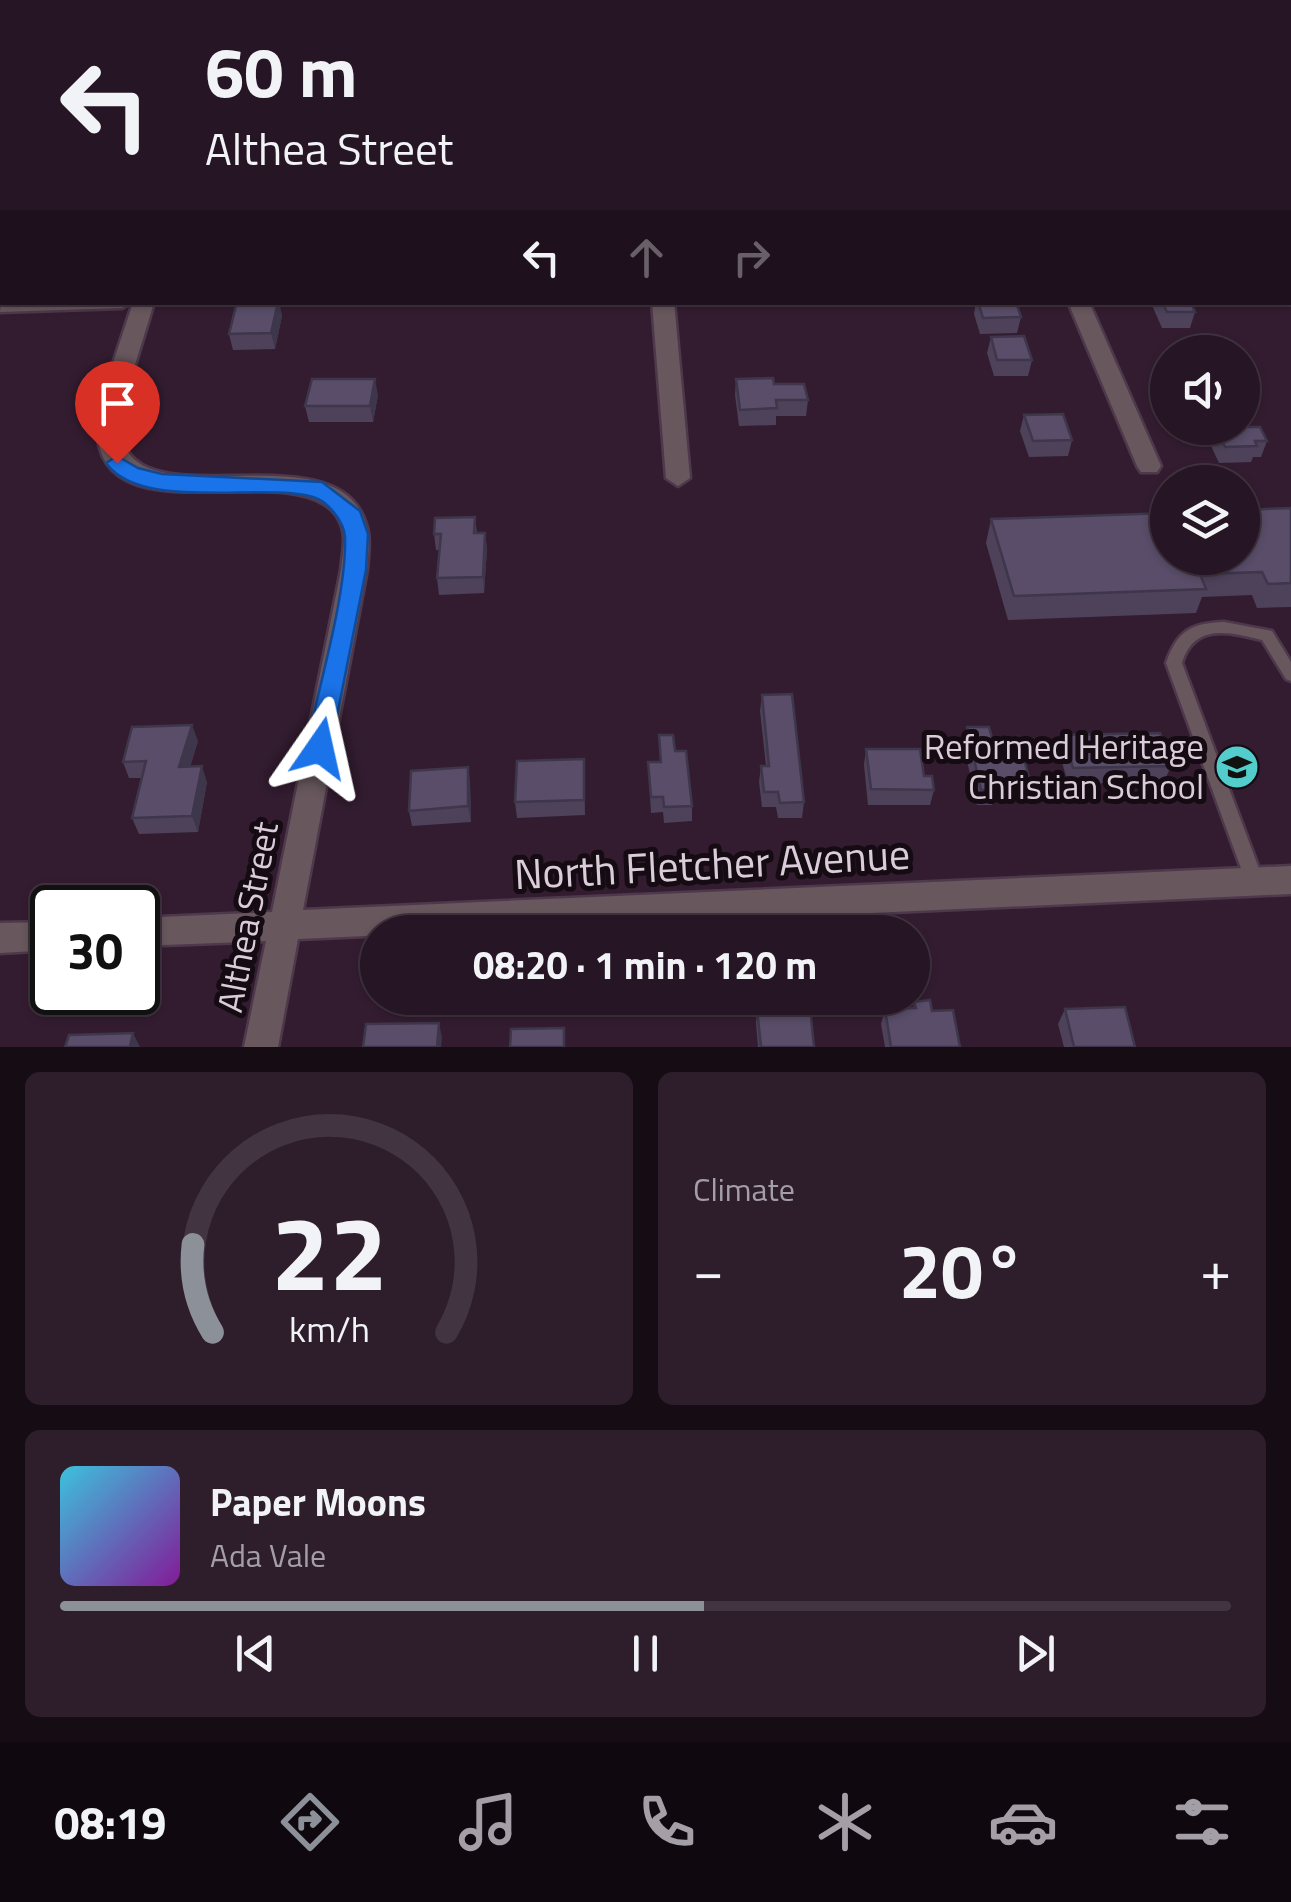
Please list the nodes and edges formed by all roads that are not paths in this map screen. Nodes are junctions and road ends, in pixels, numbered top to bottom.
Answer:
1 (30, 305) edge
2 (143, 305) edge
3 (663, 305) edge
4 (1079, 305) edge
5 (0, 306) edge
6 (1149, 466) dead end
7 (678, 478) dead end
8 (1291, 675) edge
9 (1291, 880) edge
10 (1255, 882) junction
11 (285, 926) junction
12 (160, 931) edge
13 (30, 937) edge
14 (0, 938) edge
15 (261, 1047) edge

1 - 5 street
2 - 11 street, Althea Street
3 - 7 street
4 - 6 street
8 - 10 lane
9 - 10 street, North Fletcher Avenue
10 - 11 street, North Fletcher Avenue
11 - 12 street, North Fletcher Avenue
11 - 15 street, Althea Street
13 - 14 street

